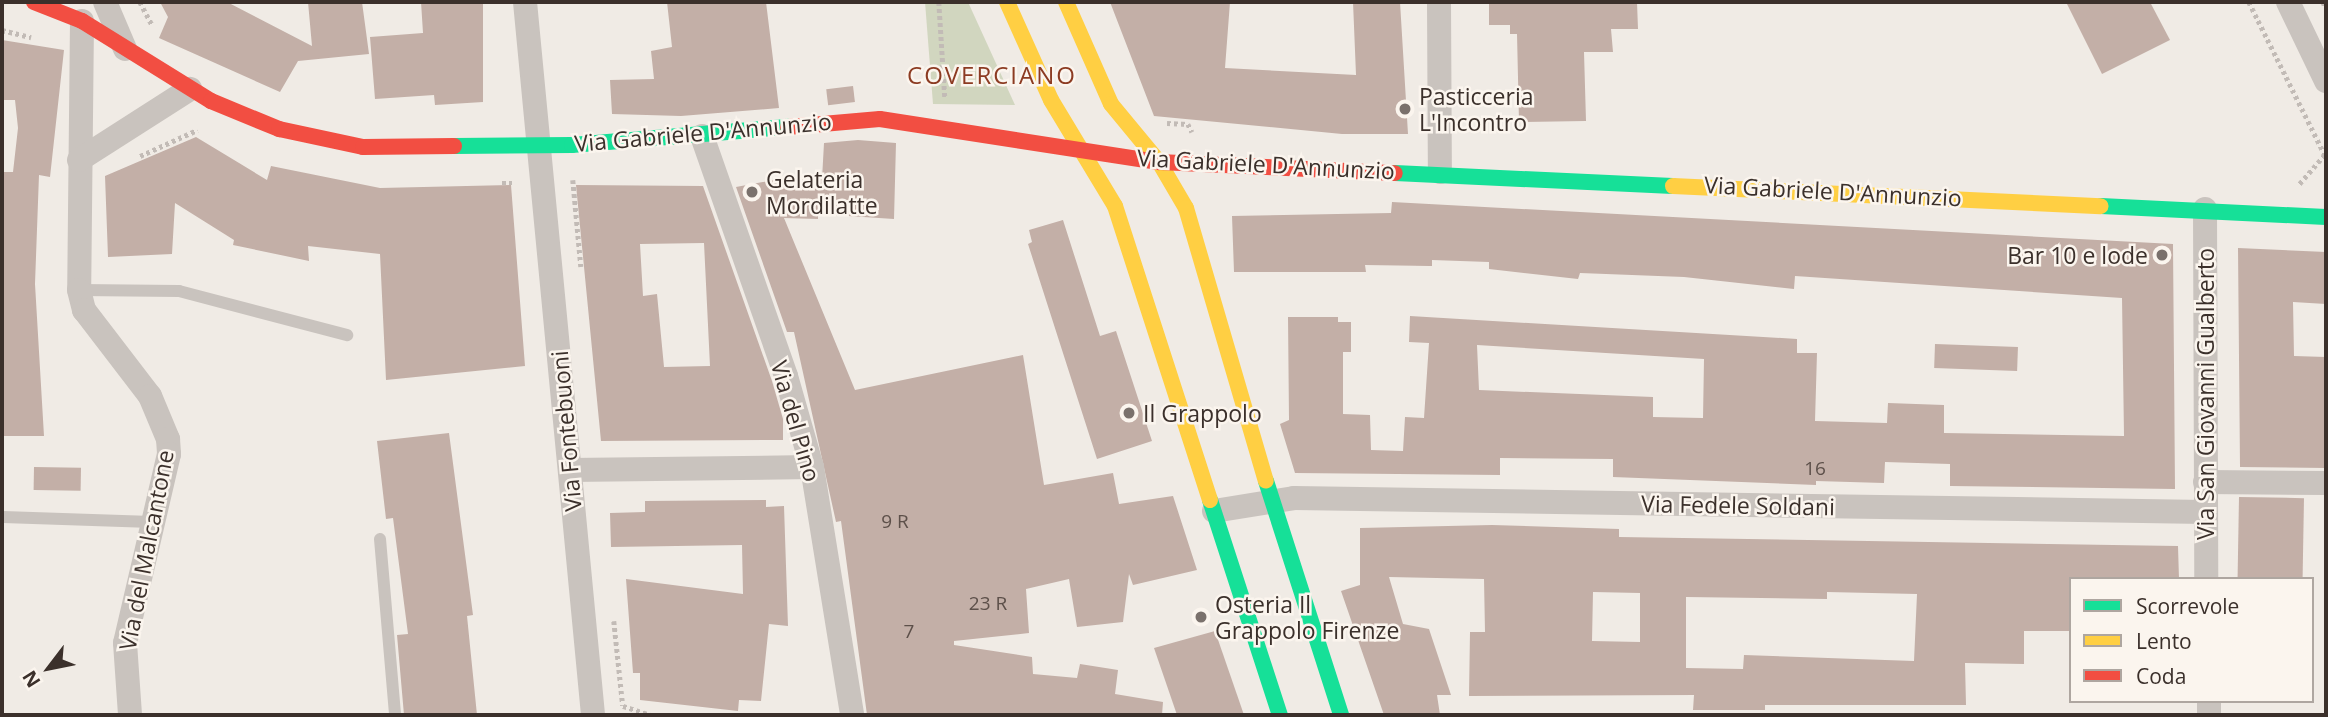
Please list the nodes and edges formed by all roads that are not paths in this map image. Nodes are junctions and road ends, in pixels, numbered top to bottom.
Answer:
1 (34, 2) edge
2 (105, 2) edge
3 (525, 2) edge
4 (1007, 2) edge
5 (1066, 2) edge
6 (1439, 2) edge
7 (2288, 2) edge
8 (82, 21) junction
9 (125, 50) junction
10 (2326, 81) edge
11 (190, 89) junction
12 (702, 136) junction
13 (539, 146) junction
14 (1080, 149) junction
15 (79, 160) junction
16 (1159, 162) junction
17 (1440, 172) junction
18 (2204, 209) junction
19 (2326, 217) edge
20 (82, 300) junction
21 (347, 335) dead end
22 (811, 467) junction
23 (570, 470) junction
24 (2205, 482) junction
25 (2326, 483) edge
26 (1271, 499) junction
27 (1214, 511) junction
28 (2205, 512) junction
29 (3, 517) edge
30 (152, 522) junction
31 (380, 539) dead end
32 (2206, 577) edge
33 (130, 715) edge
34 (395, 715) edge
35 (593, 715) edge
36 (852, 715) edge
37 (1280, 715) edge
38 (1341, 715) edge

1 - 8 street, Via Gabriele D'Annunzio
2 - 9 street
3 - 13 street, Via Fontebuoni
4 - 14 street
5 - 16 street
6 - 17 street
7 - 10 street
8 - 9 street, Via Gabriele D'Annunzio
8 - 15 street
9 - 11 street, Via Gabriele D'Annunzio
11 - 13 street, Via Gabriele D'Annunzio
11 - 15 street
12 - 13 street, Via Gabriele D'Annunzio
12 - 14 street, Via Gabriele D'Annunzio
12 - 22 street, Via del Pino
13 - 23 street, Via Fontebuoni
14 - 16 street, Via Gabriele D'Annunzio
14 - 27 street
15 - 20 street
16 - 17 street, Via Gabriele D'Annunzio
16 - 26 street
17 - 18 street, Via Gabriele D'Annunzio
18 - 19 street, Via Gabriele D'Annunzio
18 - 24 street, Via San Giovanni Gualberto
20 - 21 lane
20 - 30 street, Via del Malcantone
22 - 23 street
22 - 36 street, Via del Pino
23 - 35 street, Via Fontebuoni
24 - 25 street
24 - 28 street, Via San Giovanni Gualberto
26 - 27 street, Via Fedele Soldani
26 - 28 street, Via Fedele Soldani
26 - 38 street
27 - 37 street
28 - 32 street, Via San Giovanni Gualberto
29 - 30 lane
30 - 33 street, Via del Malcantone
31 - 34 lane

